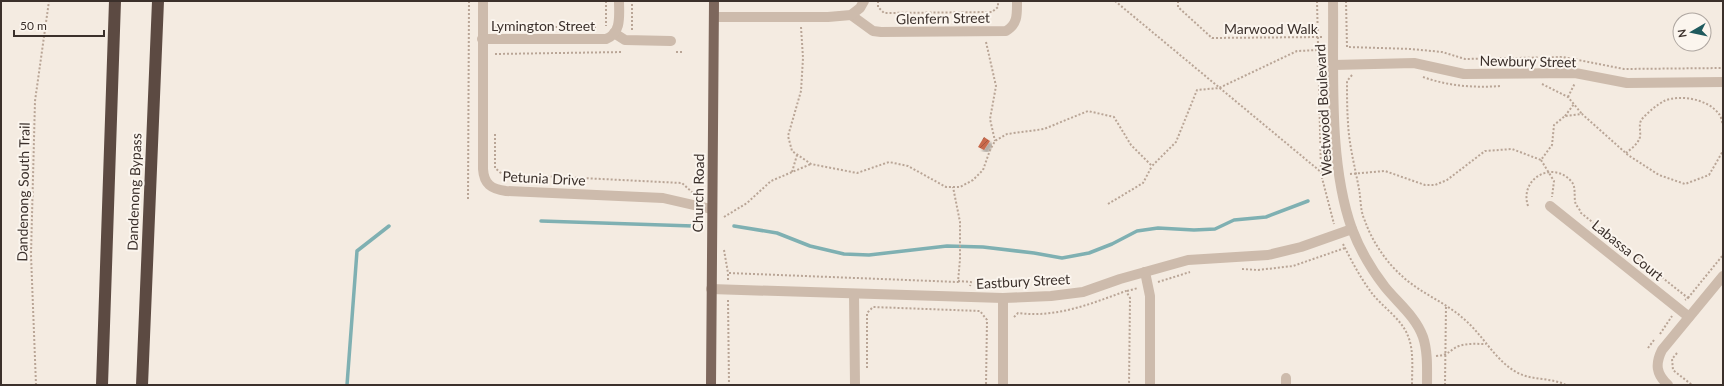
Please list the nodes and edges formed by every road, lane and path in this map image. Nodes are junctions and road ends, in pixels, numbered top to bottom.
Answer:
1 (49, 1) edge
2 (115, 1) edge
3 (158, 1) edge
4 (469, 1) edge
5 (482, 1) edge
6 (606, 1) edge
7 (619, 1) edge
8 (632, 1) edge
9 (714, 1) edge
10 (864, 1) edge
11 (878, 1) edge
12 (998, 1) edge
13 (1017, 1) edge
14 (1115, 1) edge
15 (1178, 1) edge
16 (1333, 1) edge
17 (1346, 1) edge
18 (851, 15) junction
19 (714, 17) junction
20 (801, 17) junction
21 (606, 27) dead end
22 (983, 31) junction
23 (614, 33) junction
24 (1334, 37) junction
25 (482, 39) junction
26 (632, 40) junction
27 (671, 41) dead end
28 (676, 52) dead end
29 (683, 52) dead end
30 (495, 60) dead end
31 (1334, 65) junction
32 (1723, 68) edge
33 (1579, 74) junction
34 (1352, 75) dead end
35 (1723, 82) edge
36 (1219, 88) junction
37 (1568, 97) dead end
38 (1574, 104) dead end
39 (1565, 116) junction
40 (1723, 125) edge
41 (495, 128) dead end
42 (995, 141) junction
43 (1723, 151) edge
44 (797, 154) junction
45 (1626, 154) junction
46 (1541, 160) junction
47 (811, 164) junction
48 (1152, 166) junction
49 (792, 172) junction
50 (1356, 172) junction
51 (1339, 176) junction
52 (953, 187) junction
53 (468, 199) dead end
54 (1108, 204) dead end
55 (1550, 206) joint
56 (711, 209) junction
57 (1352, 229) junction
58 (1345, 248) dead end
59 (1723, 255) edge
60 (1236, 268) dead end
61 (1195, 270) dead end
62 (1145, 272) junction
63 (1723, 276) edge
64 (1148, 285) junction
65 (711, 289) junction
66 (728, 290) junction
67 (1126, 291) junction
68 (854, 294) junction
69 (1003, 298) junction
70 (1688, 298) dead end
71 (1446, 305) junction
72 (1689, 317) junction
73 (1011, 320) dead end
74 (1486, 344) junction
75 (1677, 353) dead end
76 (1446, 355) junction
77 (1427, 358) junction
78 (867, 369) dead end
79 (36, 385) edge
80 (102, 385) edge
81 (142, 385) edge
82 (711, 385) edge
83 (728, 385) edge
84 (855, 385) edge
85 (986, 385) edge
86 (1004, 385) edge
87 (1129, 385) edge
88 (1150, 385) edge
89 (1427, 385) edge
90 (1445, 385) edge
91 (1566, 385) edge
92 (1668, 385) edge
93 (1692, 385) edge

1 - 79 path, Dandenong South Trail
2 - 80 highway, Dandenong Bypass
3 - 81 highway, Dandenong Bypass
4 - 53 path
5 - 25 street, Petunia Drive
6 - 21 path
7 - 23 street
8 - 26 path
9 - 19 main road, Church Road
10 - 18 street
11 - 12 path
13 - 22 street, Glenfern Street
14 - 36 path
15 - 24 path, Marwood Walk
16 - 24 street, Westwood Boulevard
17 - 32 path
18 - 20 street
18 - 22 street, Glenfern Street
19 - 20 street
19 - 56 main road, Church Road
20 - 44 path
22 - 42 path
23 - 25 street, Lymington Street
23 - 26 street, Lymington Street
24 - 31 street, Westwood Boulevard
24 - 36 path
25 - 56 street, Petunia Drive
26 - 27 street, Lymington Street
26 - 30 path
28 - 29 path
31 - 33 street, Newbury Street
31 - 51 street, Westwood Boulevard
33 - 35 street, Newbury Street
33 - 37 path
34 - 50 path
36 - 48 path
36 - 51 path
38 - 39 path
39 - 45 path
39 - 46 path
40 - 45 path
41 - 56 path
42 - 48 path
42 - 52 path
43 - 45 path
44 - 47 path
44 - 49 path
46 - 50 path
46 - 55 path
47 - 49 path
47 - 52 path
48 - 54 path
49 - 56 path
50 - 51 path
50 - 71 path
51 - 57 street, Westwood Boulevard
52 - 66 path
55 - 72 street, Labassa Court
56 - 65 main road, Church Road
57 - 62 street, Eastbury Street
57 - 77 street, Westwood Boulevard
58 - 60 path
59 - 70 path
61 - 64 path
62 - 64 street
62 - 69 street, Eastbury Street
63 - 72 street
64 - 67 path
64 - 88 street
65 - 66 street, Eastbury Street
65 - 82 main road, Church Road
66 - 68 street, Eastbury Street
66 - 83 path
67 - 73 path
67 - 87 path
68 - 69 street, Eastbury Street
68 - 84 street
69 - 86 street
71 - 74 path
71 - 76 path
72 - 92 street
74 - 76 path
74 - 91 path
75 - 93 path
76 - 77 path
76 - 90 path
77 - 89 street, Westwood Boulevard
78 - 85 path

